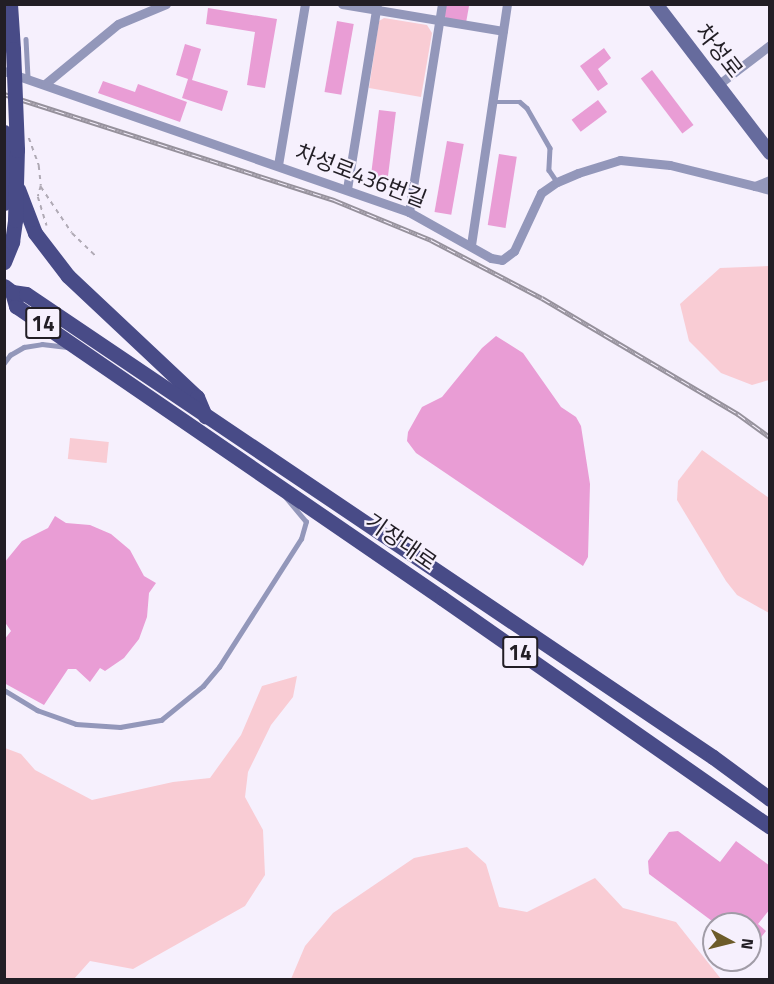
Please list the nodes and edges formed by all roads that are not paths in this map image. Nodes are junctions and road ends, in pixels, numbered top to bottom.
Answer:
1 (10, 4) edge
2 (166, 4) edge
3 (305, 4) edge
4 (342, 4) edge
5 (442, 4) edge
6 (507, 4) edge
7 (656, 4) edge
8 (376, 7) edge
9 (440, 21) junction
10 (503, 31) junction
11 (26, 39) dead end
12 (770, 45) edge
13 (4, 71) edge
14 (28, 79) junction
15 (45, 84) junction
16 (718, 84) junction
17 (492, 102) junction
18 (4, 132) edge
19 (11, 149) edge
20 (770, 153) edge
21 (278, 165) junction
22 (770, 180) edge
23 (557, 182) junction
24 (9, 184) edge
25 (755, 186) junction
26 (346, 189) junction
27 (770, 190) edge
28 (4, 203) edge
29 (409, 212) junction
30 (471, 245) junction
31 (4, 262) edge
32 (8, 289) edge
33 (81, 349) junction
34 (4, 363) edge
35 (205, 416) junction
36 (269, 478) junction
37 (4, 690) edge
38 (770, 799) edge
39 (770, 827) edge

1 - 19 main road, bridge
2 - 15 street
3 - 21 street
4 - 8 street
5 - 9 street
6 - 10 street
7 - 16 main road, 차성로
8 - 9 street
8 - 26 street
9 - 10 street
9 - 29 street
10 - 17 street
11 - 14 lane
12 - 16 street
13 - 14 street, 차성로436번길
14 - 15 street, 차성로436번길
15 - 21 street, 차성로436번길
16 - 20 main road, 차성로
17 - 23 lane
17 - 30 street
18 - 19 main road
19 - 24 main road
21 - 26 street, 차성로436번길
22 - 25 street
23 - 25 street
23 - 30 street, 차성로436번길
24 - 28 main road
24 - 31 main road
24 - 35 main road
25 - 27 street
26 - 29 street, 차성로436번길
29 - 30 street, 차성로436번길
32 - 33 main road, 기장대로 / 14
32 - 35 main road, 기장대로 / 14
33 - 34 lane
33 - 36 main road, 기장대로 / 14
35 - 38 main road, 기장대로 / 14
36 - 37 lane
36 - 39 main road, 기장대로 / 14

